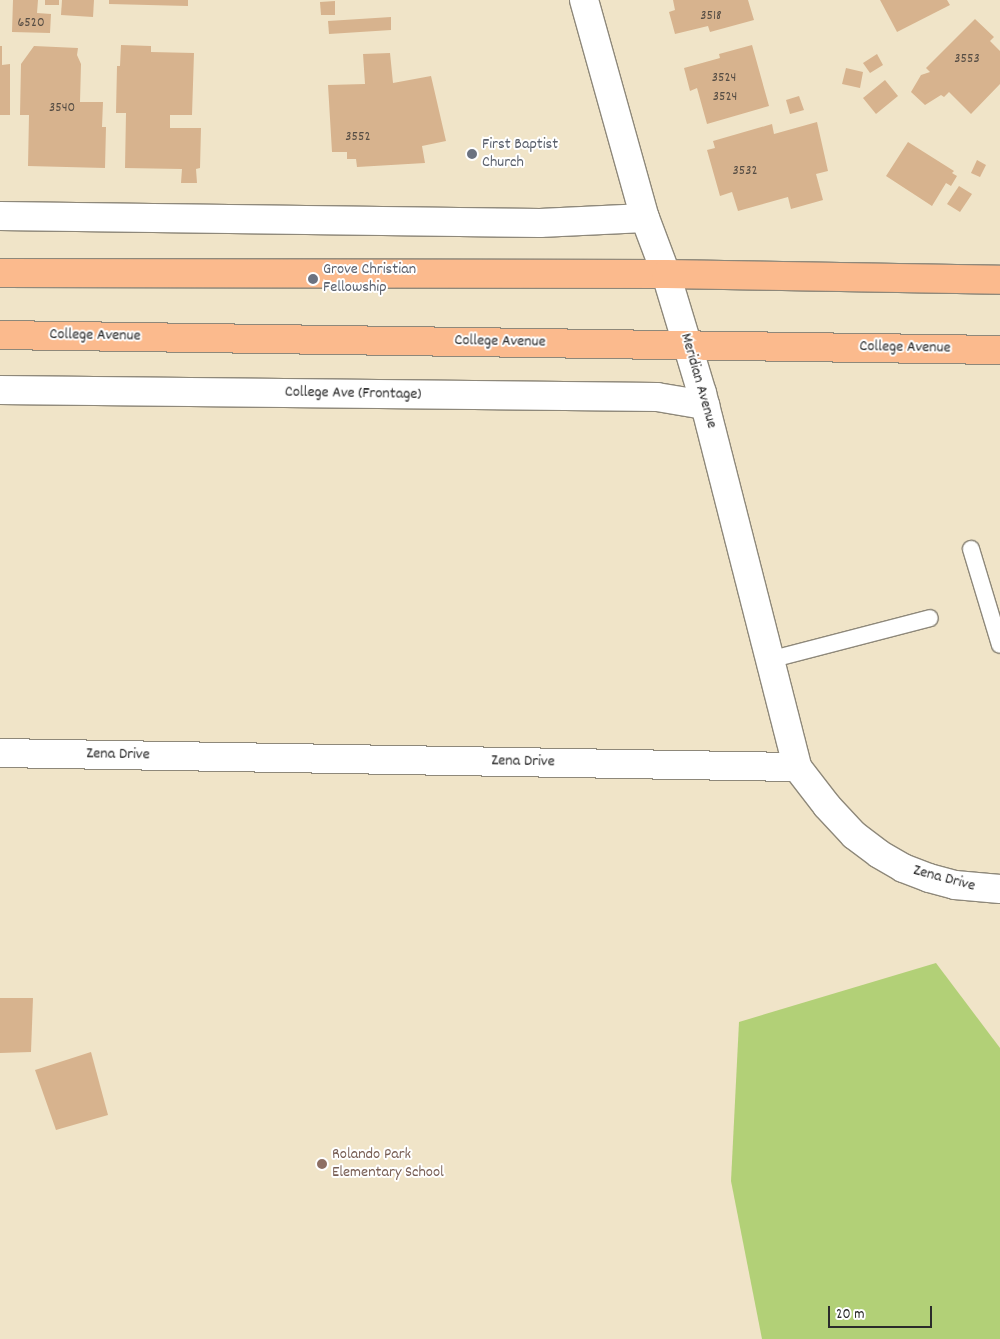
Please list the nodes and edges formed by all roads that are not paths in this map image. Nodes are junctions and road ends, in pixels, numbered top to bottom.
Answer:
1 (584, 0) edge
2 (0, 216) edge
3 (645, 218) junction
4 (0, 273) edge
5 (666, 274) junction
6 (1000, 280) edge
7 (0, 335) edge
8 (688, 345) junction
9 (1000, 350) edge
10 (0, 390) edge
11 (705, 405) junction
12 (971, 549) dead end
13 (930, 618) dead end
14 (1000, 645) edge
15 (769, 660) junction
16 (0, 753) edge
17 (797, 767) junction
18 (1000, 889) edge

1 - 3 street, Meridian Avenue
2 - 3 street
3 - 5 street, Meridian Avenue
4 - 5 main road
5 - 6 main road
5 - 8 street, Meridian Avenue
7 - 8 main road, College Avenue
8 - 9 main road, College Avenue
8 - 11 street, Meridian Avenue
10 - 11 street, College Ave (Frontage)
11 - 15 street, Meridian Avenue
12 - 14 lane
13 - 15 lane
15 - 17 street, Meridian Avenue
16 - 17 street, Zena Drive
17 - 18 street, Zena Drive

